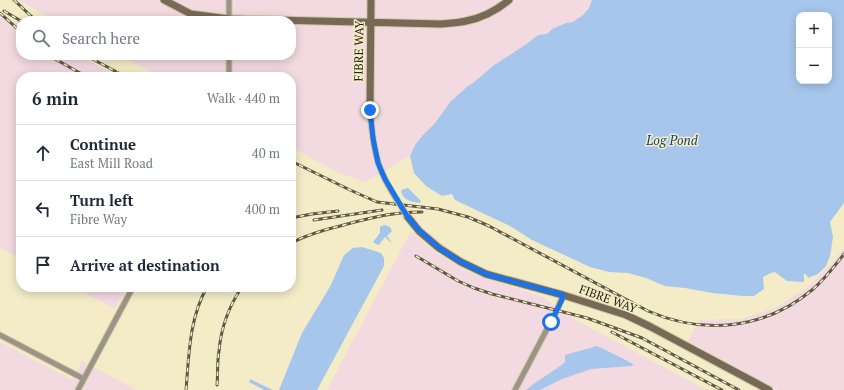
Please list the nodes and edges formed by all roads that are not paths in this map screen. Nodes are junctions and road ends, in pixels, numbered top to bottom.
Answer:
1 (164, 0) edge
2 (230, 0) edge
3 (371, 0) edge
4 (509, 0) edge
5 (204, 16) edge
6 (229, 16) edge
7 (296, 21) edge
8 (371, 22) junction
9 (229, 60) edge
10 (229, 72) edge
11 (370, 110) joint
12 (407, 216) joint
13 (130, 292) edge
14 (563, 295) junction
15 (0, 335) edge
16 (84, 379) junction
17 (78, 390) edge
18 (515, 390) edge
19 (769, 390) edge

1 - 5 street
2 - 6 street
3 - 8 street, FIBRE WAY
4 - 8 street
7 - 8 street
8 - 11 street, FIBRE WAY
9 - 10 street
11 - 12 street, FIBRE WAY, bridge
12 - 14 street, FIBRE WAY
13 - 16 street
14 - 18 street
14 - 19 street, FIBRE WAY
15 - 16 street
16 - 17 street

